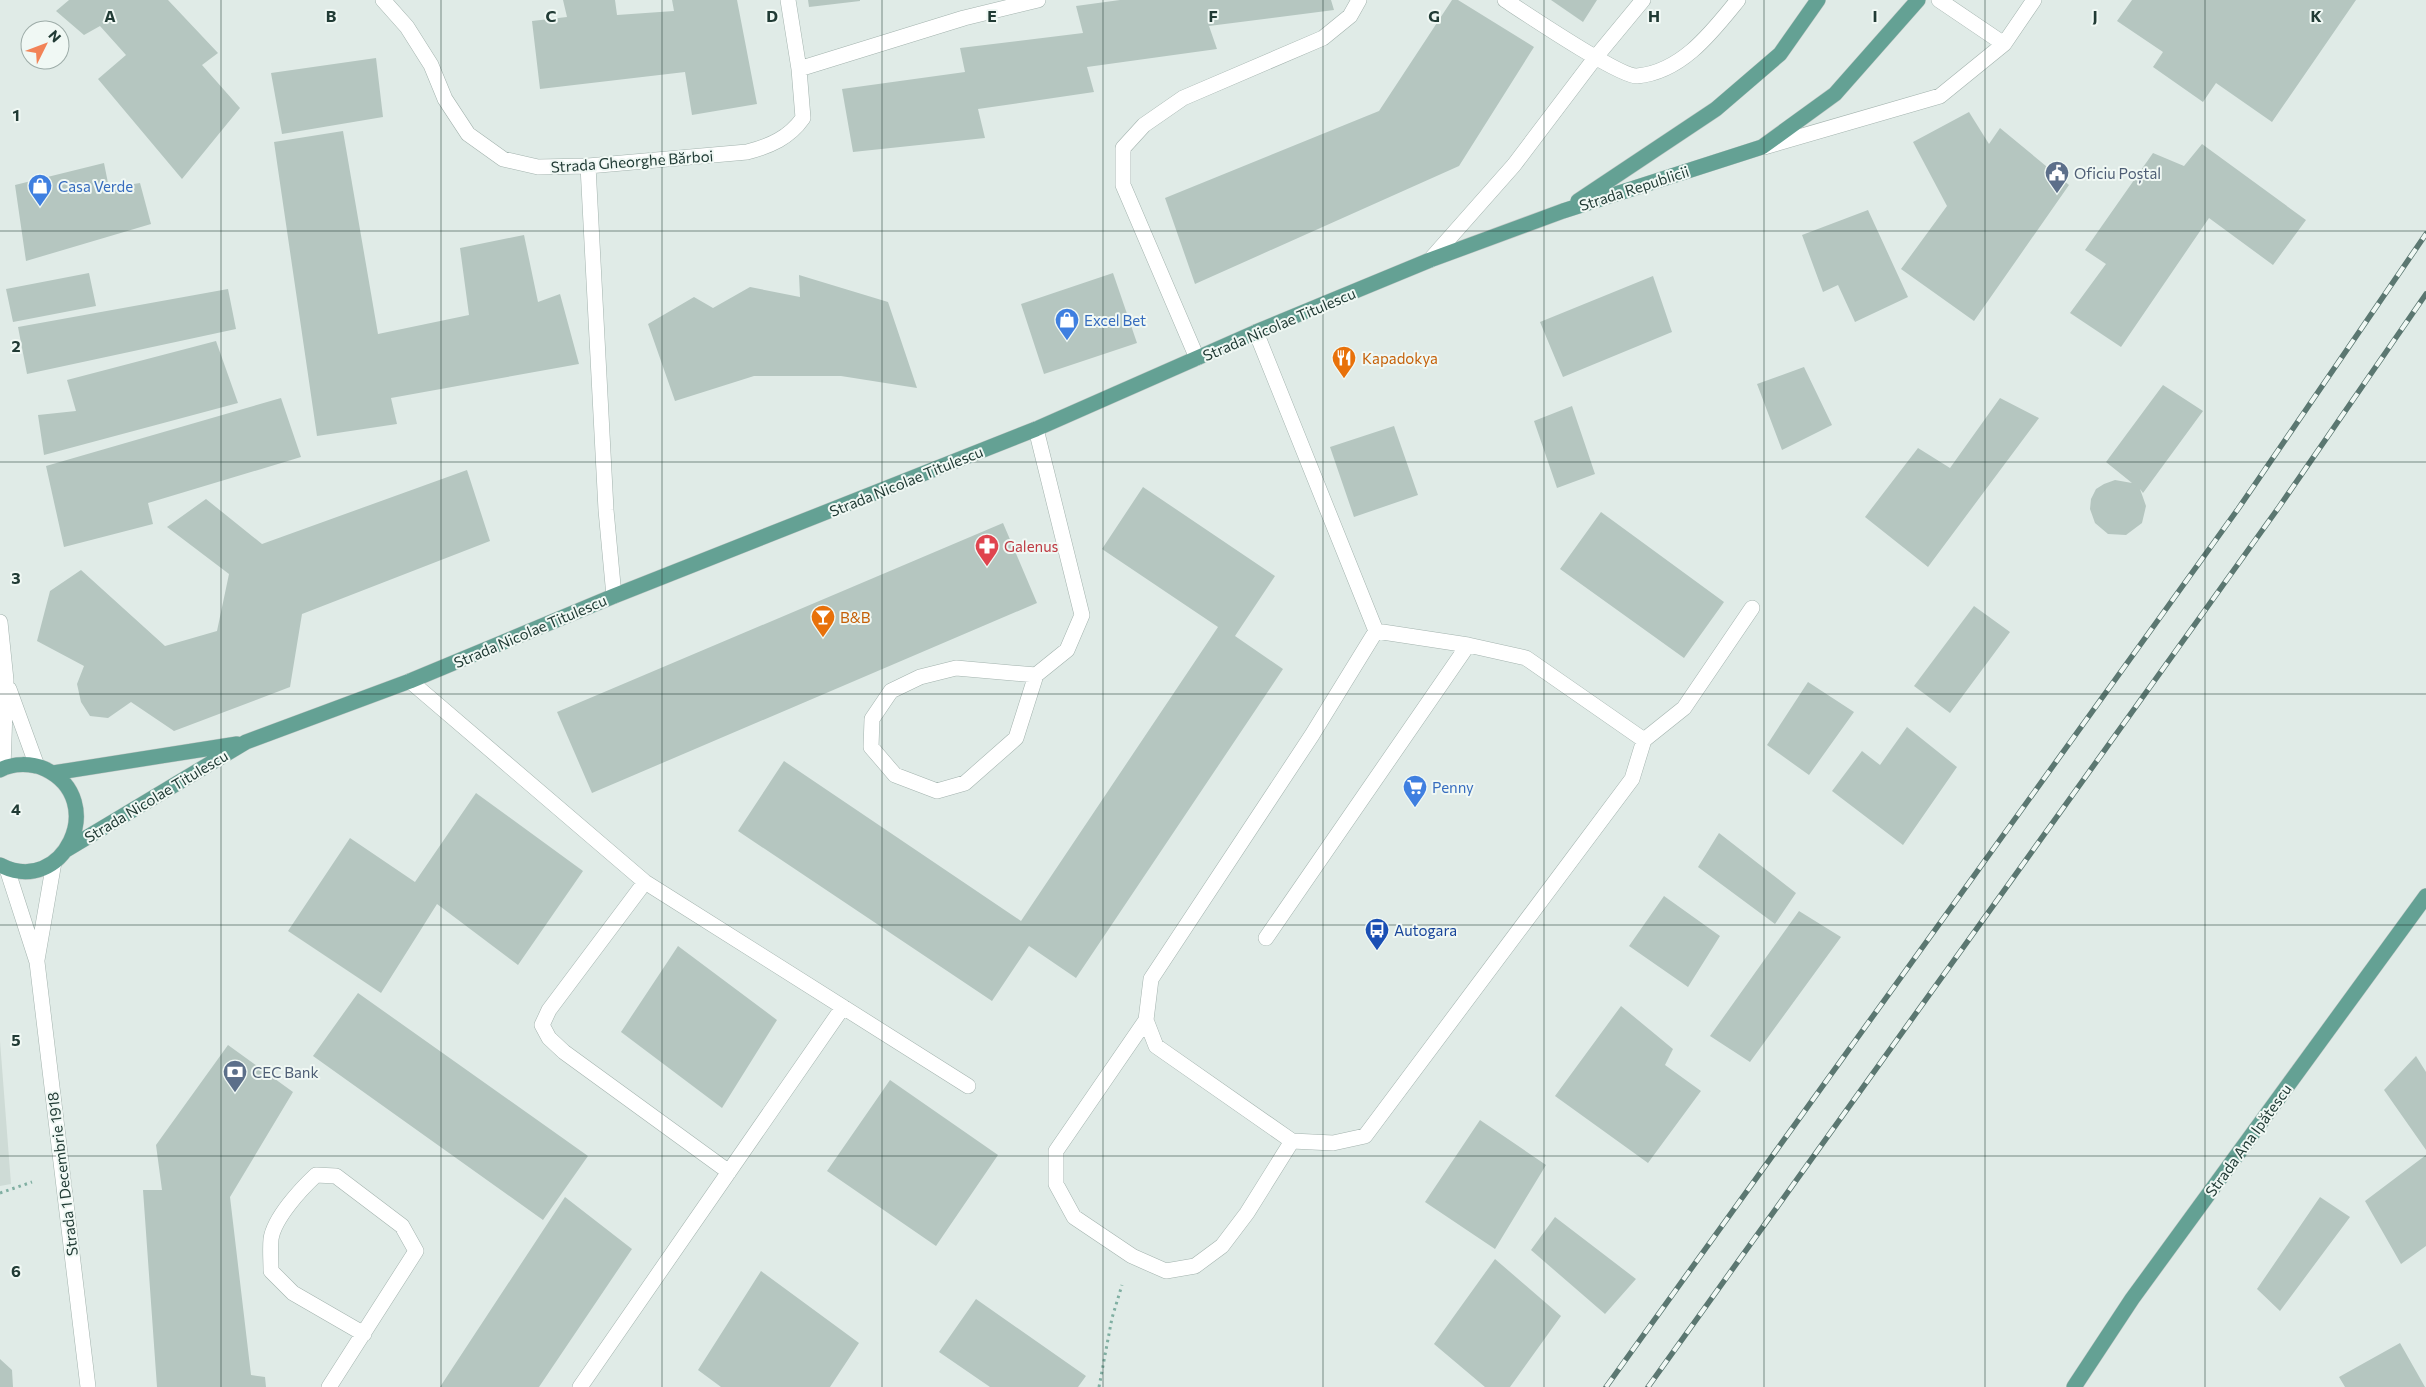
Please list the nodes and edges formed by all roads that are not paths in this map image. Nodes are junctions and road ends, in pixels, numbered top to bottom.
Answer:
1 (383, 0) edge
2 (788, 0) edge
3 (1038, 0) edge
4 (1359, 0) edge
5 (1505, 0) edge
6 (1643, 0) edge
7 (1738, 0) edge
8 (1818, 0) edge
9 (1918, 0) edge
10 (1939, 0) edge
11 (2034, 0) edge
12 (2004, 44) junction
13 (1595, 58) junction
14 (799, 68) junction
15 (1762, 147) junction
16 (588, 166) junction
17 (1563, 211) junction
18 (1430, 260) junction
19 (1256, 332) junction
20 (1197, 358) junction
21 (1036, 429) junction
22 (614, 596) junction
23 (1752, 608) dead end
24 (0, 622) edge
25 (1376, 631) junction
26 (1468, 645) junction
27 (1036, 676) junction
28 (6, 680) junction
29 (410, 681) junction
30 (1644, 740) junction
31 (246, 742) junction
32 (37, 766) junction
33 (2, 769) edge
34 (53, 773) junction
35 (66, 850) junction
36 (54, 862) junction
37 (4, 867) edge
38 (645, 882) junction
39 (2426, 896) edge
40 (1266, 938) dead end
41 (37, 962) junction
42 (843, 1007) junction
43 (1146, 1020) junction
44 (968, 1086) dead end
45 (1292, 1141) junction
46 (729, 1172) junction
47 (364, 1334) junction
48 (88, 1387) edge
49 (329, 1387) edge
50 (580, 1387) edge
51 (2074, 1387) edge

1 - 16 street, Strada Gheorghe Bărboi
2 - 14 street, Strada Gheorghe Bărboi
3 - 14 street
4 - 20 street
5 - 13 street
6 - 13 street
7 - 13 street
8 - 17 main road, Strada Republicii
9 - 15 main road, Strada Republicii
10 - 12 street
11 - 12 street
12 - 15 street
13 - 18 street
14 - 16 street, Strada Gheorghe Bărboi
15 - 17 main road, Strada Republicii
16 - 22 street
17 - 18 main road, Strada Nicolae Titulescu
18 - 19 main road, Strada Nicolae Titulescu
19 - 20 main road, Strada Nicolae Titulescu
19 - 25 street
20 - 21 main road, Strada Nicolae Titulescu
21 - 22 main road, Strada Nicolae Titulescu
21 - 27 street
22 - 29 main road, Strada Nicolae Titulescu
23 - 30 street
24 - 28 street
25 - 26 street
25 - 43 street
26 - 30 street
26 - 40 street
27 - 27 street
28 - 32 street
28 - 33 street
29 - 31 main road, Strada Nicolae Titulescu
29 - 38 street
30 - 45 street
31 - 34 main road, Strada Nicolae Titulescu
31 - 35 main road, Strada Nicolae Titulescu
32 - 33 main road, Strada Nicolae Titulescu
32 - 34 main road, Strada Nicolae Titulescu
34 - 35 main road, Strada Nicolae Titulescu
35 - 36 main road, Strada Nicolae Titulescu
36 - 37 main road, Strada Nicolae Titulescu
36 - 41 street, Strada 1 Decembrie 1918
37 - 41 street, Strada 1 Decembrie 1918
38 - 42 street
38 - 46 street
39 - 51 main road, Strada Ana Ipătescu
41 - 48 street, Strada 1 Decembrie 1918
42 - 44 street
42 - 46 street
43 - 45 street
43 - 45 street
46 - 50 street
47 - 47 street
47 - 49 street

